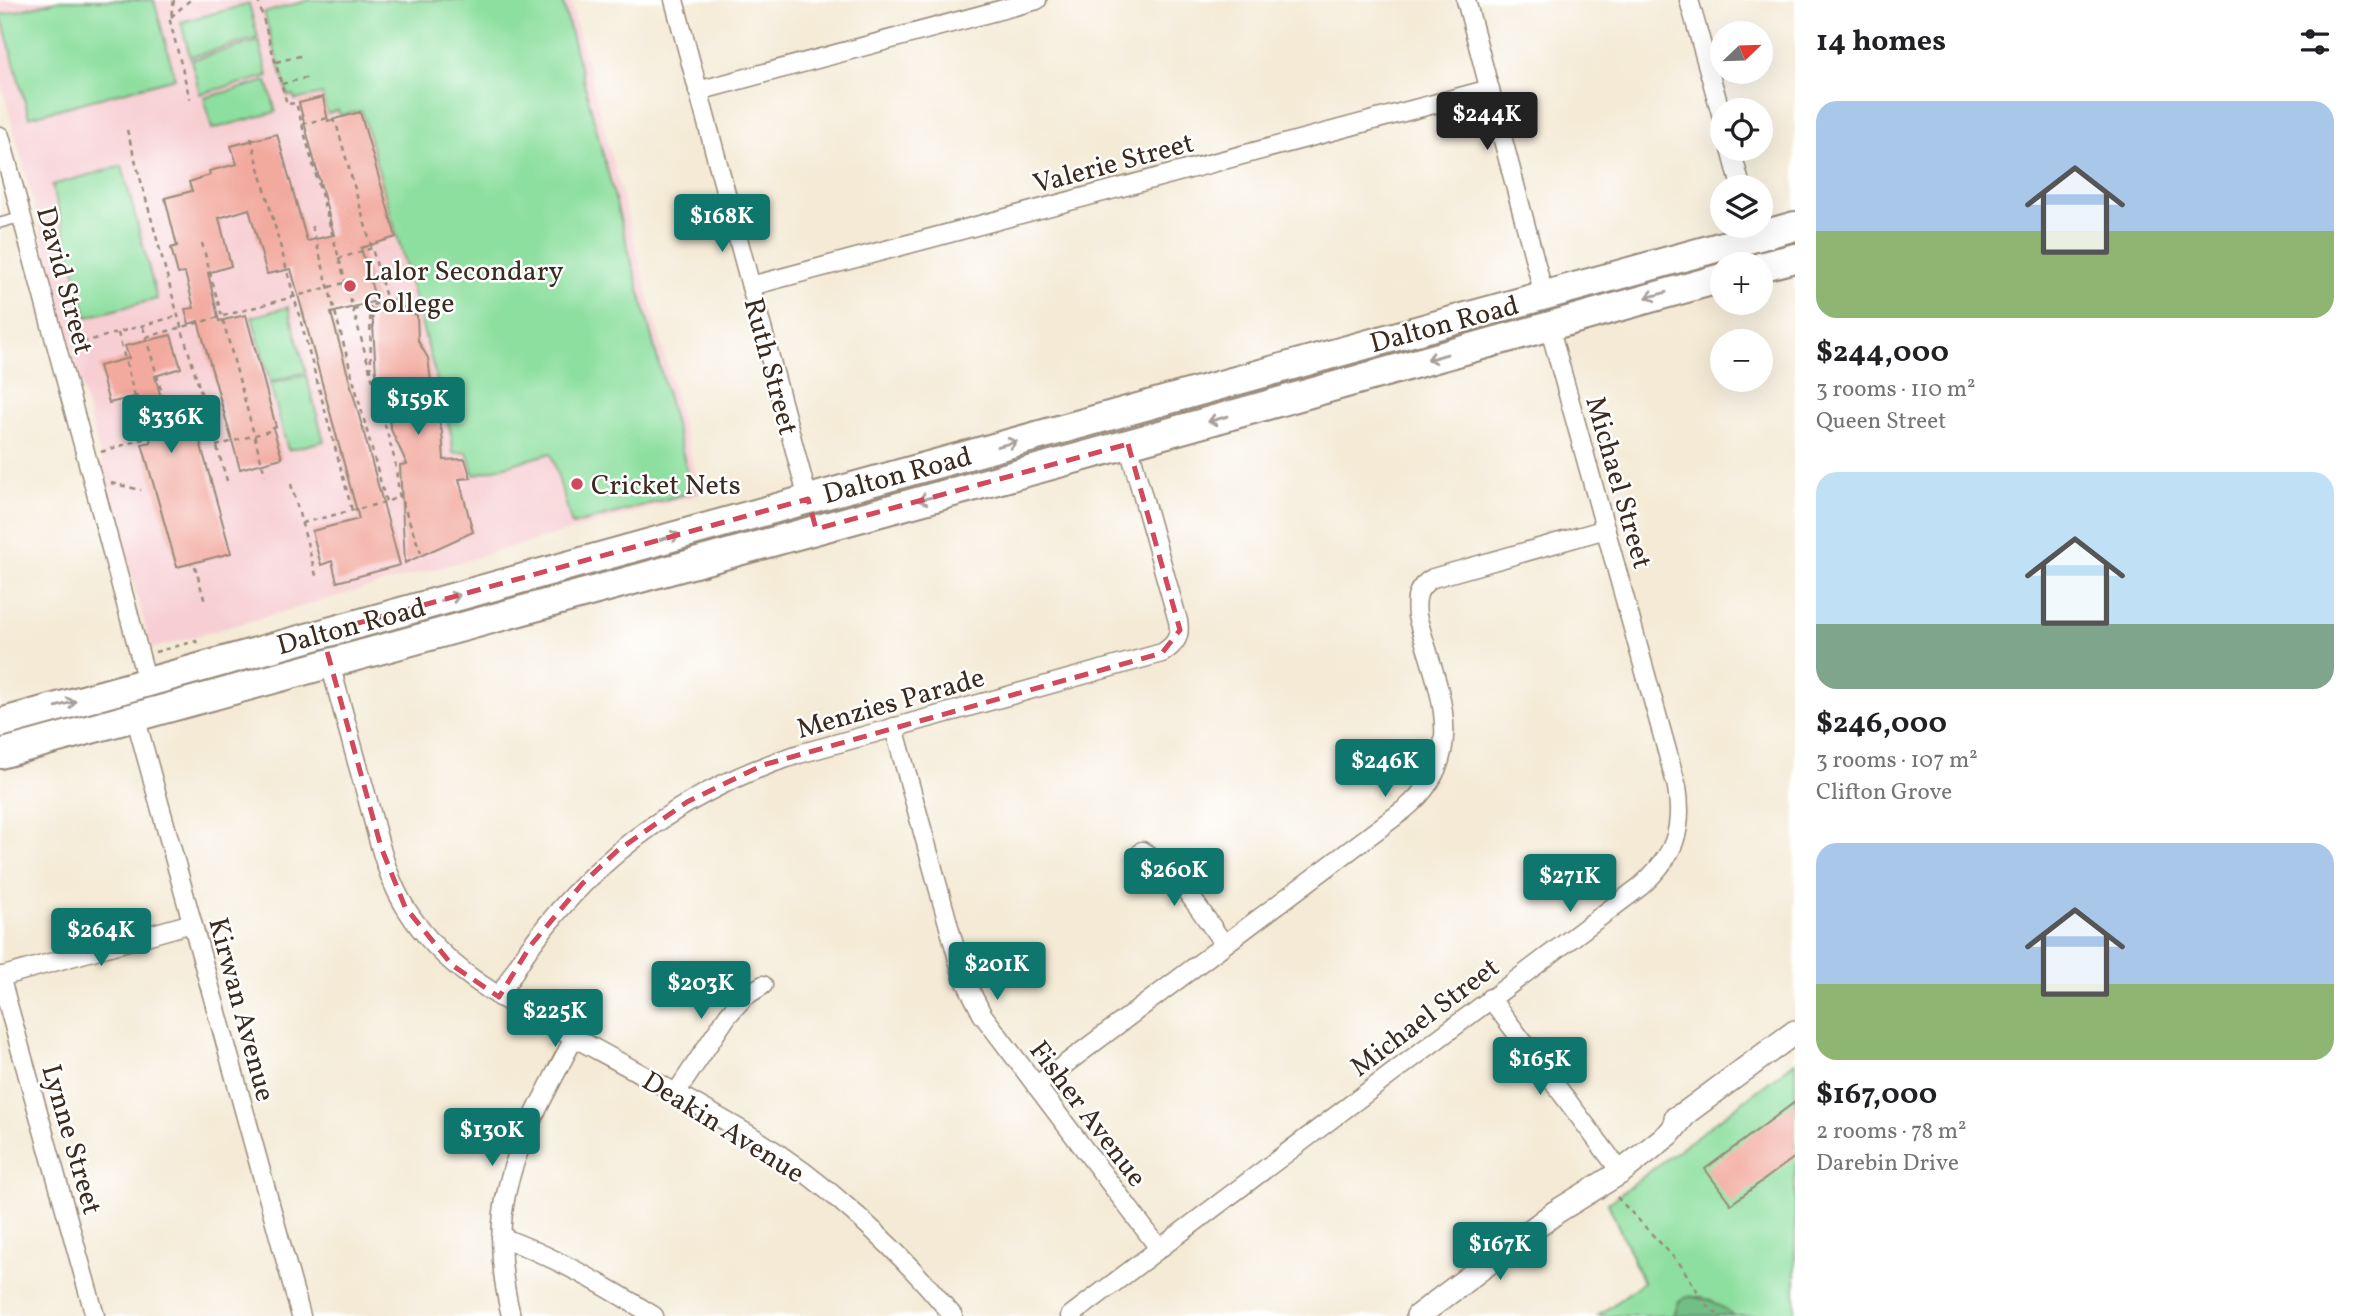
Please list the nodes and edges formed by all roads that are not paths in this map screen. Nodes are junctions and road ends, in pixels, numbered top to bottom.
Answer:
1 (674, 0) edge
2 (1037, 0) edge
3 (1466, 0) edge
4 (1689, 0) edge
5 (1490, 89) junction
6 (698, 91) junction
7 (1717, 98) edge
8 (0, 136) edge
9 (22, 217) junction
10 (0, 223) edge
11 (1795, 226) edge
12 (1773, 229) edge
13 (1731, 238) edge
14 (1795, 258) edge
15 (1773, 264) edge
16 (1710, 281) edge
17 (751, 286) junction
18 (1545, 295) junction
19 (1549, 326) junction
20 (1128, 444) junction
21 (808, 499) junction
22 (816, 529) junction
23 (1606, 529) junction
24 (322, 633) junction
25 (330, 663) junction
26 (147, 681) junction
27 (135, 716) junction
28 (0, 723) edge
29 (894, 727) junction
30 (0, 754) edge
31 (1142, 851) dead end
32 (192, 923) junction
33 (1224, 944) junction
34 (0, 976) edge
35 (763, 985) dead end
36 (499, 997) junction
37 (1490, 998) junction
38 (1795, 1032) edge
39 (574, 1038) junction
40 (1036, 1086) junction
41 (676, 1093) junction
42 (1616, 1167) junction
43 (500, 1237) junction
44 (1159, 1248) junction
45 (95, 1316) edge
46 (301, 1316) edge
47 (511, 1316) edge
48 (654, 1316) edge
49 (953, 1316) edge
50 (1070, 1316) edge
51 (1419, 1316) edge

1 - 6 street, Ruth Street
2 - 6 street
3 - 5 street
4 - 7 street
5 - 17 street, Valerie Street
5 - 18 street
6 - 17 street, Ruth Street
8 - 9 street, David Street
9 - 10 lane
9 - 26 street, David Street
11 - 12 main road, Dalton Road
13 - 18 main road, Dalton Road
14 - 15 main road
16 -> 19 main road, Dalton Road
17 - 21 street, Ruth Street
21 -> 18 main road, Dalton Road
19 -> 20 main road, Dalton Road
19 - 23 street, Michael Street
20 -> 22 main road, Dalton Road
20 - 29 street, Menzies Parade
21 - 22 main road, Ruth Street
24 -> 21 main road, Dalton Road
22 - 25 main road, Dalton Road
23 - 33 street
23 - 37 street, Michael Street
24 - 25 main road, Deakin Avenue
24 - 26 main road, Dalton Road
25 - 27 main road, Dalton Road
25 - 36 street, Deakin Avenue
28 -> 26 main road, Dalton Road
27 - 30 main road, Dalton Road
27 - 32 street, Kirwan Avenue
29 - 36 street, Menzies Parade
29 - 40 street, Fisher Avenue
31 - 33 street
32 - 34 street
32 - 46 street, Kirwan Avenue
33 - 40 street
34 - 45 street, Lynne Street
35 - 41 street
36 - 39 street, Deakin Avenue
37 - 42 street
37 - 44 street, Michael Street
38 - 42 street
39 - 41 street, Deakin Avenue
39 - 43 street
40 - 44 street, Fisher Avenue
41 - 49 street, Deakin Avenue
42 - 51 street
43 - 47 street
43 - 48 street
44 - 50 street, Michael Street

